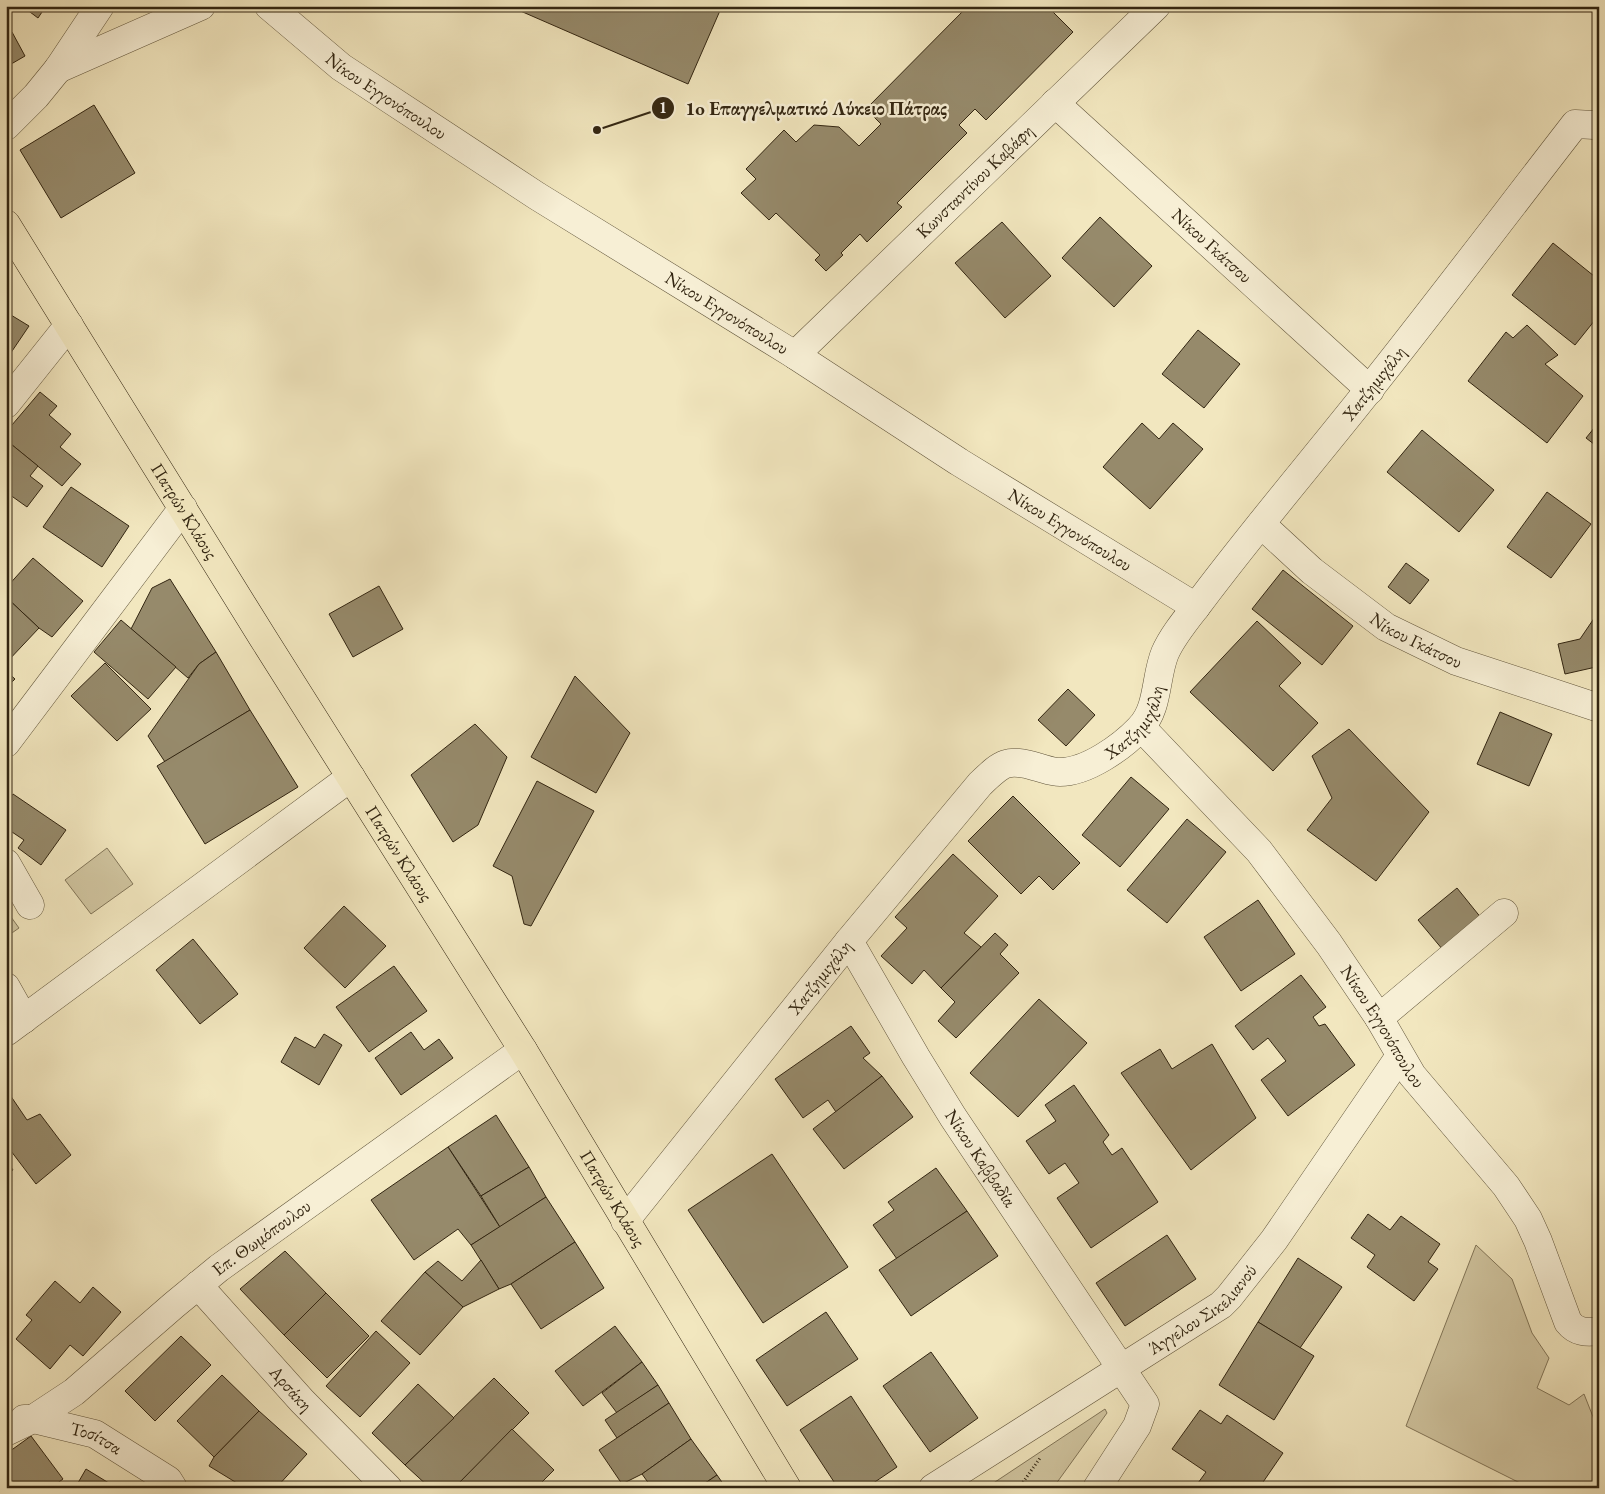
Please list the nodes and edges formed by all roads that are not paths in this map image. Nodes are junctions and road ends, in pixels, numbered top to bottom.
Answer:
1 (100, 6) edge
2 (201, 6) edge
3 (269, 6) edge
4 (1156, 6) edge
5 (58, 69) junction
6 (1055, 104) junction
7 (6, 126) edge
8 (1587, 126) edge
9 (6, 224) edge
10 (68, 325) junction
11 (795, 356) junction
12 (1370, 390) junction
13 (6, 404) edge
14 (182, 508) junction
15 (1261, 524) junction
16 (1196, 607) junction
17 (1599, 708) edge
18 (1141, 727) junction
19 (6, 743) edge
20 (351, 776) junction
21 (6, 863) edge
22 (30, 905) dead end
23 (1504, 913) dead end
24 (849, 942) junction
25 (6, 987) edge
26 (1380, 1018) junction
27 (15, 1026) edge
28 (523, 1050) junction
29 (1400, 1056) junction
30 (625, 1222) junction
31 (198, 1286) junction
32 (1599, 1331) edge
33 (1121, 1368) junction
34 (20, 1419) edge
35 (6, 1432) edge
36 (173, 1488) edge
37 (388, 1488) edge
38 (787, 1488) edge
39 (933, 1488) edge
40 (1097, 1488) edge

1 - 5 street
2 - 5 street
3 - 11 street, Νίκου Εγγονόπουλου
4 - 6 street, Κωνσταντίνου Καβάφη
5 - 7 street
6 - 11 street, Κωνσταντίνου Καβάφη
6 - 12 street, Νίκου Γκάτσου
8 - 12 street, Χατζημιχάλη
9 - 10 main road, Πατρών Κλάους
10 - 13 street
10 - 14 main road, Πατρών Κλάους
11 - 16 street, Νίκου Εγγονόπουλου
12 - 15 street, Χατζημιχάλη
14 - 19 street
14 - 20 main road, Πατρών Κλάους
15 - 16 street, Χατζημιχάλη
15 - 17 street, Νίκου Γκάτσου
16 - 18 street, Χατζημιχάλη
18 - 24 street, Χατζημιχάλη
18 - 26 street, Νίκου Εγγονόπουλου
20 - 27 street
20 - 28 main road, Πατρών Κλάους
21 - 22 street
23 - 26 street
24 - 30 street, Χατζημιχάλη
24 - 33 street, Νίκου Καββαδία
25 - 27 street
26 - 29 street, Νίκου Εγγονόπουλου
28 - 30 main road, Πατρών Κλάους
28 - 31 street, Επ. Θωμόπουλου
29 - 32 street, Νίκου Εγγονόπουλου
29 - 33 street, Άγγελου Σικελιανού
30 - 38 main road, Πατρών Κλάους
31 - 34 street, Επ. Θωμόπουλου
31 - 37 street, Αρσάκη
33 - 39 street, Άγγελου Σικελιανού
33 - 40 street, Νίκου Καββαδία
34 - 35 street, Επ. Θωμόπουλου
34 - 36 street, Τοσίτσα

